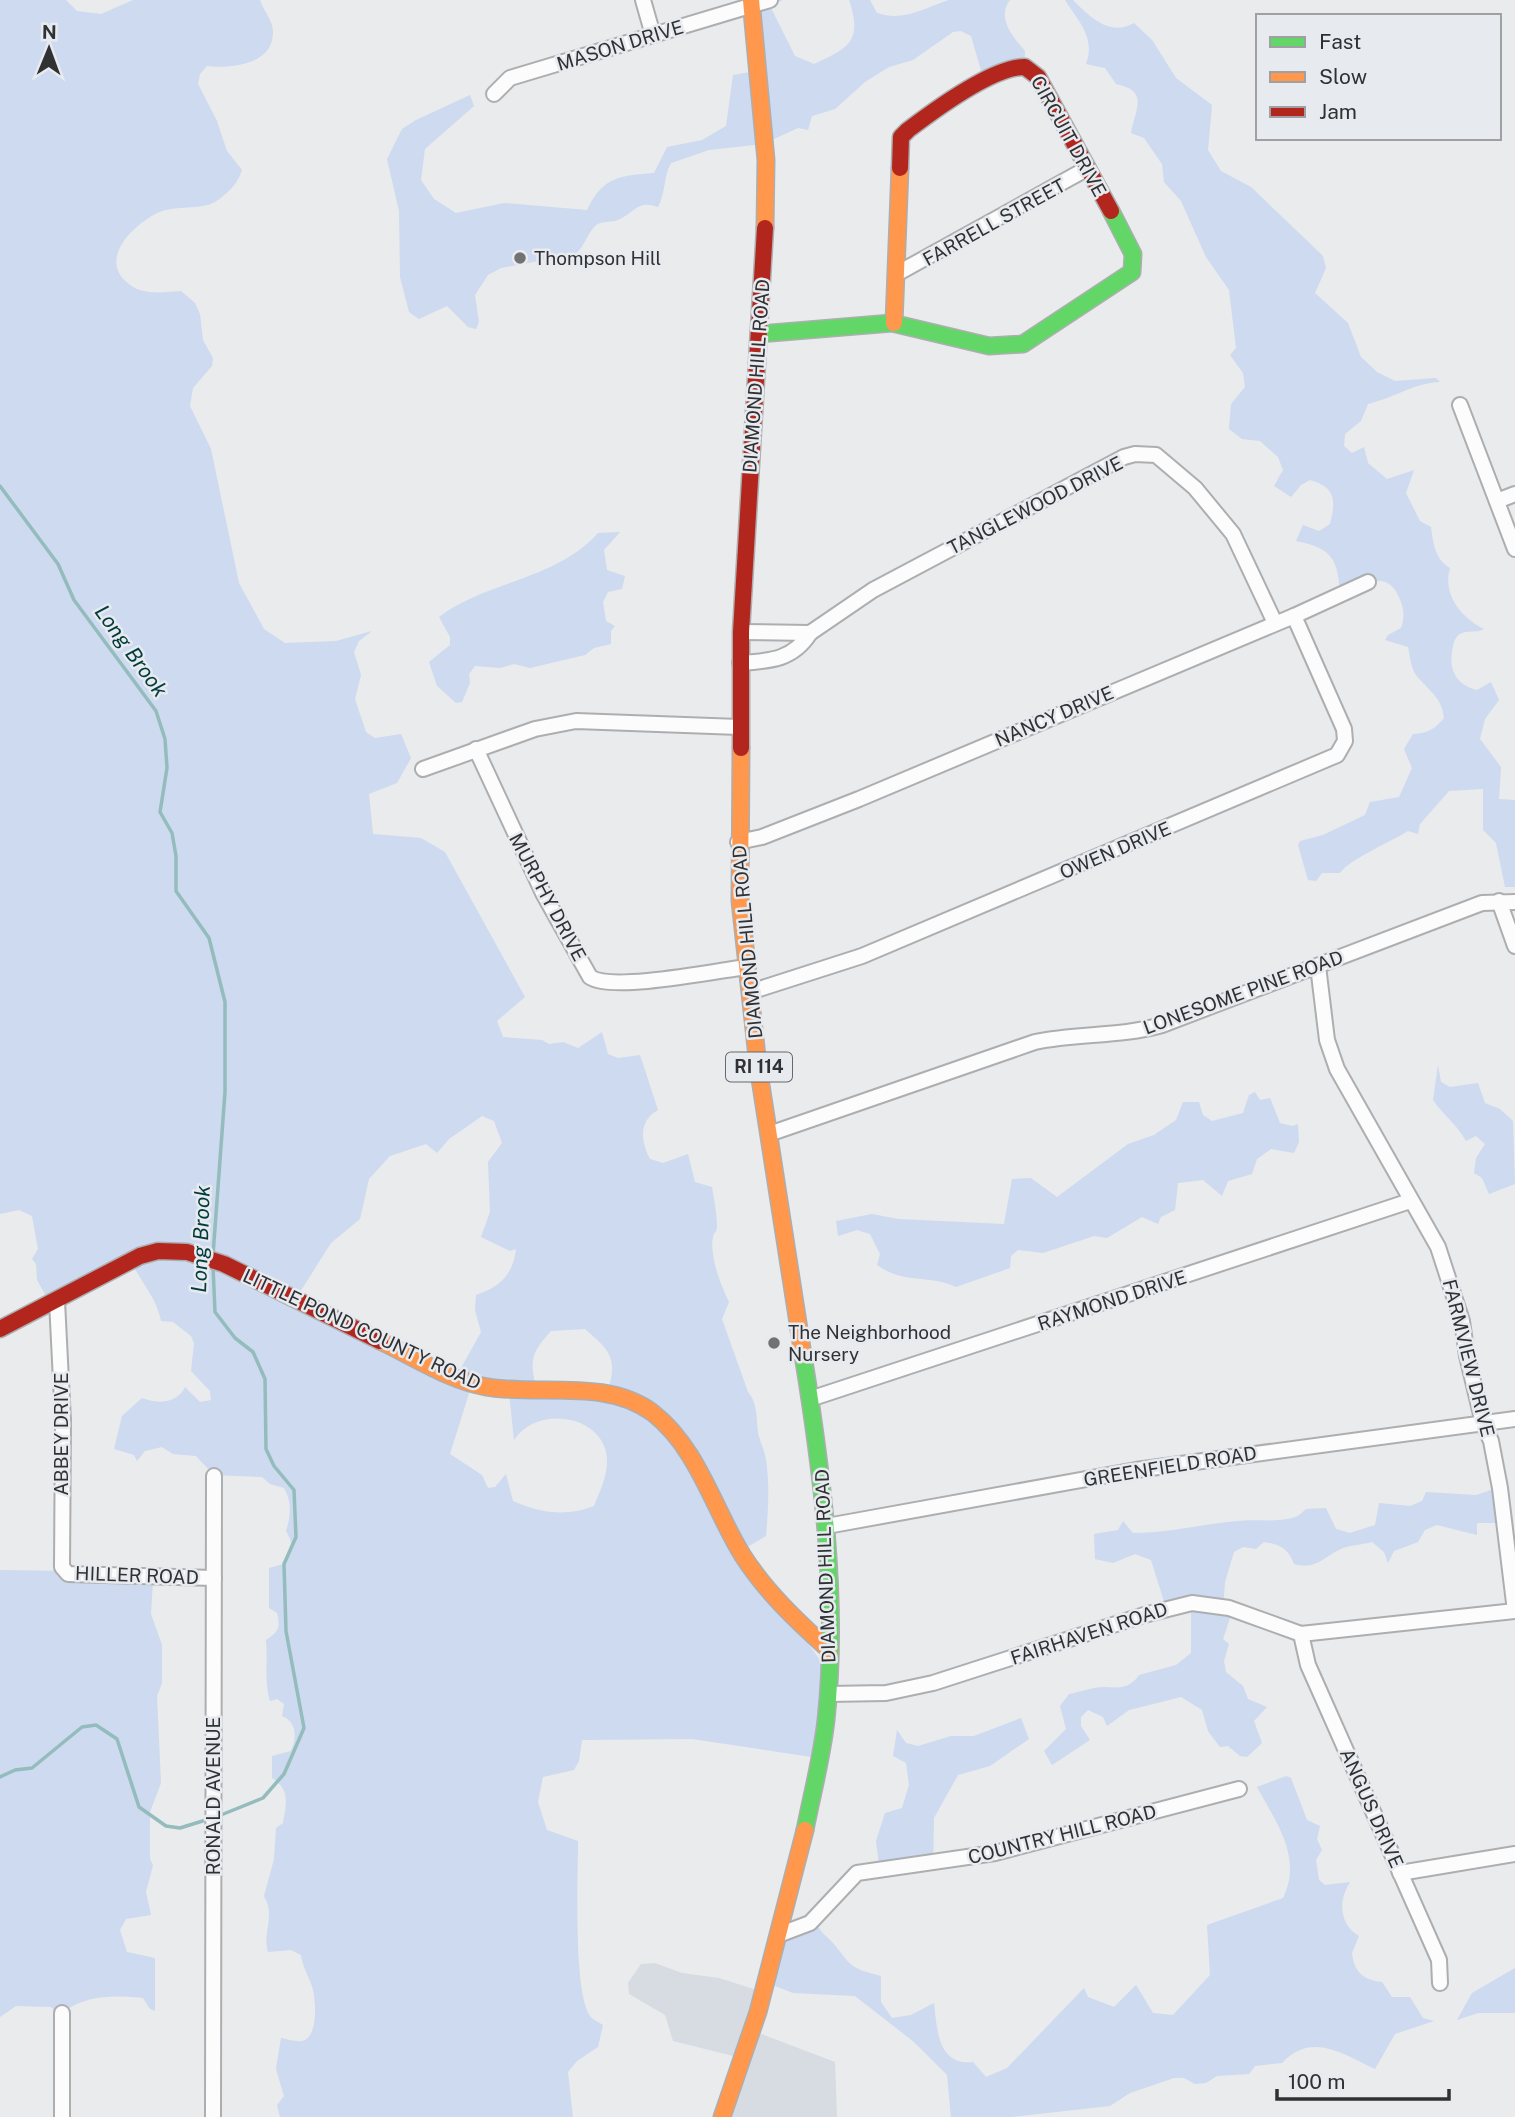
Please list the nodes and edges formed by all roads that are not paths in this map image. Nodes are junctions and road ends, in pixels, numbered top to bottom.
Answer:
1 (643, 0) edge
2 (770, 0) edge
3 (751, 2) edge
4 (653, 35) junction
5 (494, 94) dead end
6 (1087, 168) junction
7 (898, 273) junction
8 (894, 323) junction
9 (759, 334) junction
10 (1460, 405) dead end
11 (1515, 494) edge
12 (1497, 501) junction
13 (1515, 550) edge
14 (1368, 582) dead end
15 (1294, 616) junction
16 (1275, 623) junction
17 (741, 632) junction
18 (810, 633) junction
19 (740, 663) junction
20 (738, 727) junction
21 (476, 749) junction
22 (423, 769) dead end
23 (738, 842) junction
24 (1499, 901) junction
25 (1515, 902) edge
26 (1515, 946) edge
27 (1318, 966) junction
28 (746, 967) junction
29 (750, 992) junction
30 (769, 1134) junction
31 (1410, 1201) junction
32 (57, 1301) junction
33 (0, 1329) edge
34 (813, 1398) junction
35 (1515, 1419) edge
36 (1483, 1423) junction
37 (214, 1476) dead end
38 (827, 1525) junction
39 (62, 1567) joint
40 (214, 1578) junction
41 (1515, 1611) edge
42 (1301, 1633) junction
43 (829, 1650) junction
44 (828, 1694) junction
45 (1239, 1789) dead end
46 (1515, 1854) edge
47 (1400, 1873) junction
48 (781, 1934) junction
49 (1440, 1983) dead end
50 (62, 2013) dead end
51 (62, 2117) edge
52 (213, 2117) edge
53 (722, 2117) edge

1 - 4 street
2 - 3 street, MASON DRIVE
3 - 4 street, MASON DRIVE
3 - 9 main road, DIAMOND HILL ROAD / RI 114
4 - 5 street, MASON DRIVE
6 - 7 street, FARRELL STREET
6 - 7 main road, CIRCUIT DRIVE
6 - 8 main road, CIRCUIT DRIVE
7 - 8 main road, CIRCUIT DRIVE
8 - 9 main road, CIRCUIT DRIVE
9 - 17 main road, DIAMOND HILL ROAD / RI 114
10 - 12 street
11 - 12 street
12 - 13 street
14 - 15 street, NANCY DRIVE
15 - 16 street, NANCY DRIVE
15 - 29 street, OWEN DRIVE
16 - 18 street, TANGLEWOOD DRIVE
16 - 23 street, NANCY DRIVE
17 - 18 street
17 - 19 main road, DIAMOND HILL ROAD / RI 114
18 - 19 street, TANGLEWOOD DRIVE
19 - 20 main road, DIAMOND HILL ROAD / RI 114
20 - 21 street
20 - 23 main road, DIAMOND HILL ROAD / RI 114
21 - 22 street
21 - 28 street, MURPHY DRIVE
23 - 28 main road, DIAMOND HILL ROAD / RI 114
24 - 25 street, LONESOME PINE ROAD
24 - 26 street
24 - 27 street, LONESOME PINE ROAD
27 - 30 street, LONESOME PINE ROAD
27 - 31 street, FARMVIEW DRIVE
28 - 29 main road, DIAMOND HILL ROAD / RI 114
29 - 30 main road, DIAMOND HILL ROAD / RI 114
30 - 34 main road, DIAMOND HILL ROAD / RI 114
31 - 34 street, RAYMOND DRIVE
31 - 36 street, FARMVIEW DRIVE
32 - 33 main road, LITTLE POND COUNTY ROAD
32 - 39 street, ABBEY DRIVE
32 - 43 main road, LITTLE POND COUNTY ROAD
34 - 38 main road, DIAMOND HILL ROAD / RI 114
35 - 36 street, GREENFIELD ROAD
36 - 38 street, GREENFIELD ROAD
36 - 41 street, FARMVIEW DRIVE
37 - 40 street, RONALD AVENUE
38 - 43 main road, DIAMOND HILL ROAD / RI 114
39 - 40 street, HILLER ROAD
40 - 52 street, RONALD AVENUE
41 - 42 street, FAIRHAVEN ROAD
42 - 44 street, FAIRHAVEN ROAD
42 - 47 street, ANGUS DRIVE
43 - 44 main road, DIAMOND HILL ROAD / RI 114
44 - 48 main road, DIAMOND HILL ROAD / RI 114
45 - 48 street, COUNTRY HILL ROAD
46 - 47 street
47 - 49 street, ANGUS DRIVE
48 - 53 main road, DIAMOND HILL ROAD / RI 114
50 - 51 street

